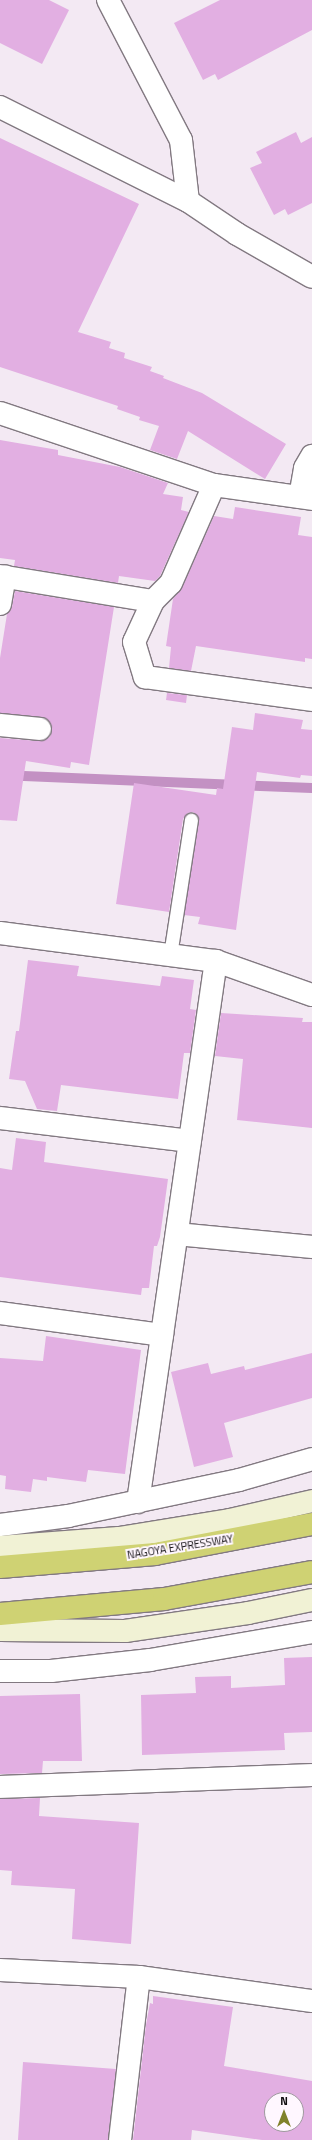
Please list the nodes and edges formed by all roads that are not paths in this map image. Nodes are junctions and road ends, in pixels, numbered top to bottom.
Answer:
1 (108, 0) edge
2 (0, 107) edge
3 (188, 200) junction
4 (312, 277) edge
5 (0, 413) edge
6 (312, 456) edge
7 (214, 485) junction
8 (306, 498) edge
9 (3, 576) edge
10 (152, 601) junction
11 (0, 604) edge
12 (312, 700) edge
13 (0, 725) edge
14 (40, 729) dead end
15 (191, 820) dead end
16 (0, 933) edge
17 (170, 955) junction
18 (216, 961) junction
19 (312, 995) edge
20 (0, 1118) edge
21 (190, 1141) junction
22 (177, 1234) junction
23 (312, 1246) edge
24 (0, 1314) edge
25 (162, 1335) junction
26 (312, 1459) edge
27 (312, 1501) edge
28 (138, 1502) junction
29 (312, 1524) edge
30 (0, 1525) edge
31 (0, 1547) edge
32 (0, 1567) edge
33 (312, 1572) edge
34 (312, 1600) edge
35 (0, 1614) edge
36 (0, 1630) edge
37 (312, 1632) edge
38 (0, 1670) edge
39 (312, 1775) edge
40 (0, 1787) edge
41 (0, 1970) edge
42 (139, 1978) junction
43 (312, 2001) edge
44 (120, 2140) edge

1 - 3 street
2 - 3 street
3 - 4 street
5 - 7 street
6 - 8 street
7 - 8 street
7 - 10 street
9 - 10 street
9 - 11 street
10 - 12 street
13 - 14 street
15 - 17 lane
16 - 17 street
17 - 18 street
18 - 19 street
18 - 21 street
20 - 21 street
21 - 22 street
22 - 23 street
22 - 25 street
24 - 25 street
25 - 28 street
26 - 28 street
27 - 31 main road
28 - 30 street
29 - 32 highway, NAGOYA EXPRESSWAY
33 - 35 highway
34 - 36 main road
37 - 38 street
39 - 40 street
41 - 42 street
42 - 43 street
42 - 44 street

